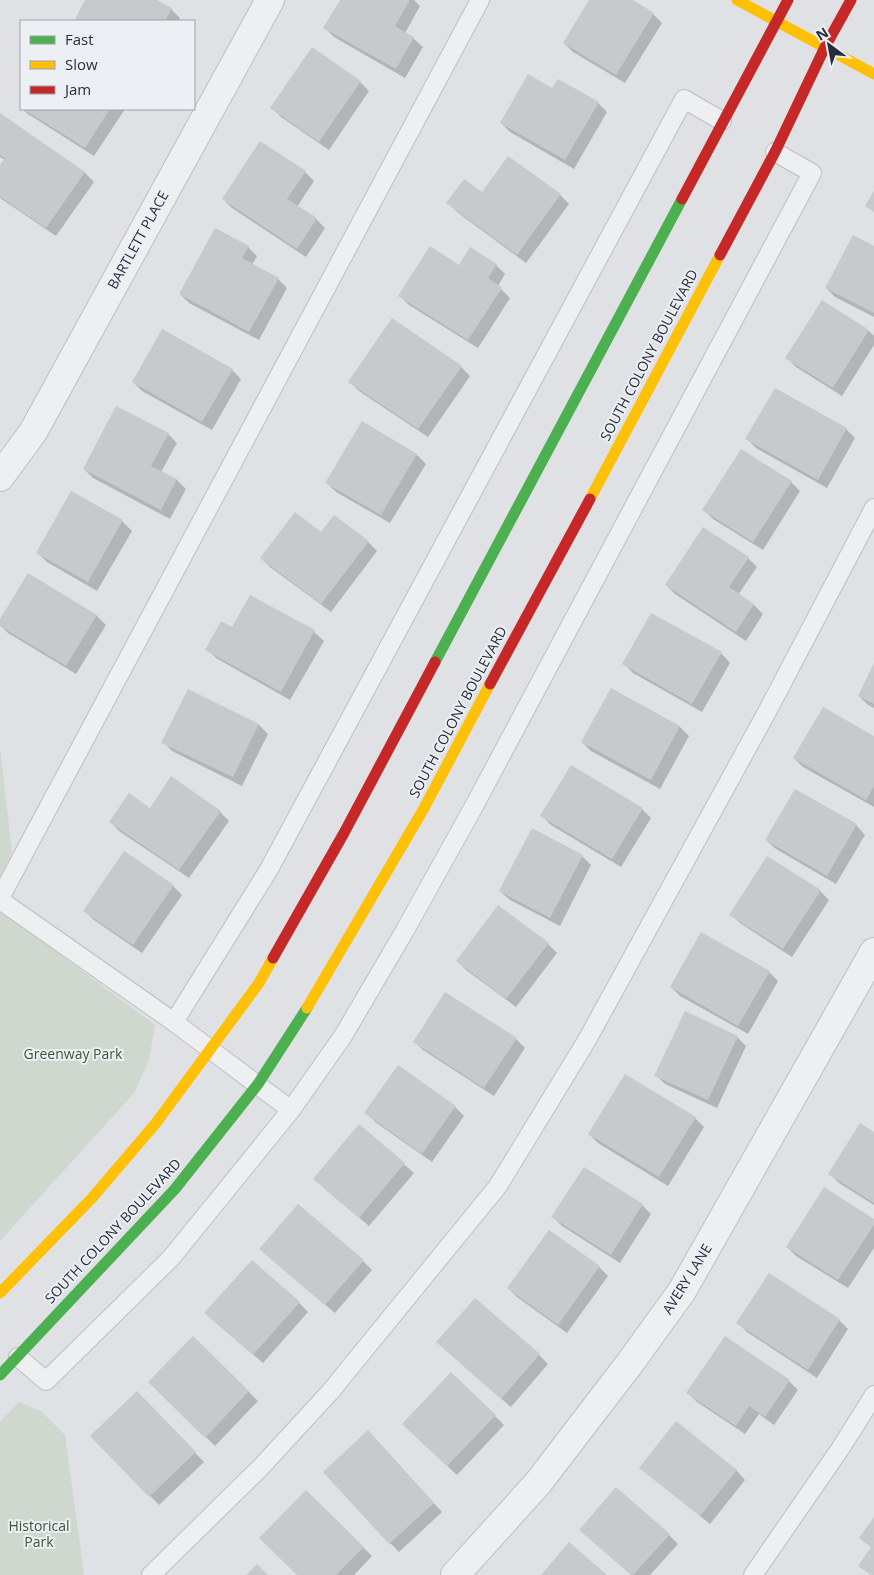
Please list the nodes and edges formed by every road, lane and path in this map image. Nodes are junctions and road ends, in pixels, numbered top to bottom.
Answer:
1 (270, 0) edge
2 (480, 0) edge
3 (737, 0) edge
4 (788, 0) edge
5 (851, 0) edge
6 (777, 21) junction
7 (825, 47) junction
8 (874, 74) edge
9 (722, 121) junction
10 (775, 152) junction
11 (0, 478) edge
12 (874, 508) edge
13 (0, 899) edge
14 (874, 952) edge
15 (174, 1022) junction
16 (211, 1049) junction
17 (258, 1084) junction
18 (291, 1110) junction
19 (0, 1293) edge
20 (18, 1357) junction
21 (0, 1375) edge
22 (874, 1395) edge
23 (151, 1575) edge
24 (455, 1575) edge
25 (753, 1575) edge

1 - 11 street, BARTLETT PLACE
2 - 13 lane
3 - 6 main road
4 - 6 main road
5 - 7 main road, SOUTH COLONY BOULEVARD
6 - 7 main road
6 - 9 main road
7 - 8 main road
7 - 10 main road, SOUTH COLONY BOULEVARD
9 - 15 lane
9 - 16 main road
10 - 17 main road, SOUTH COLONY BOULEVARD
10 - 18 lane
12 - 23 lane
13 - 15 lane
14 - 24 street, AVERY LANE
15 - 16 lane
16 - 17 lane
16 - 19 main road
17 - 18 lane
17 - 20 main road, SOUTH COLONY BOULEVARD
18 - 20 lane
20 - 21 main road, SOUTH COLONY BOULEVARD
22 - 25 lane

